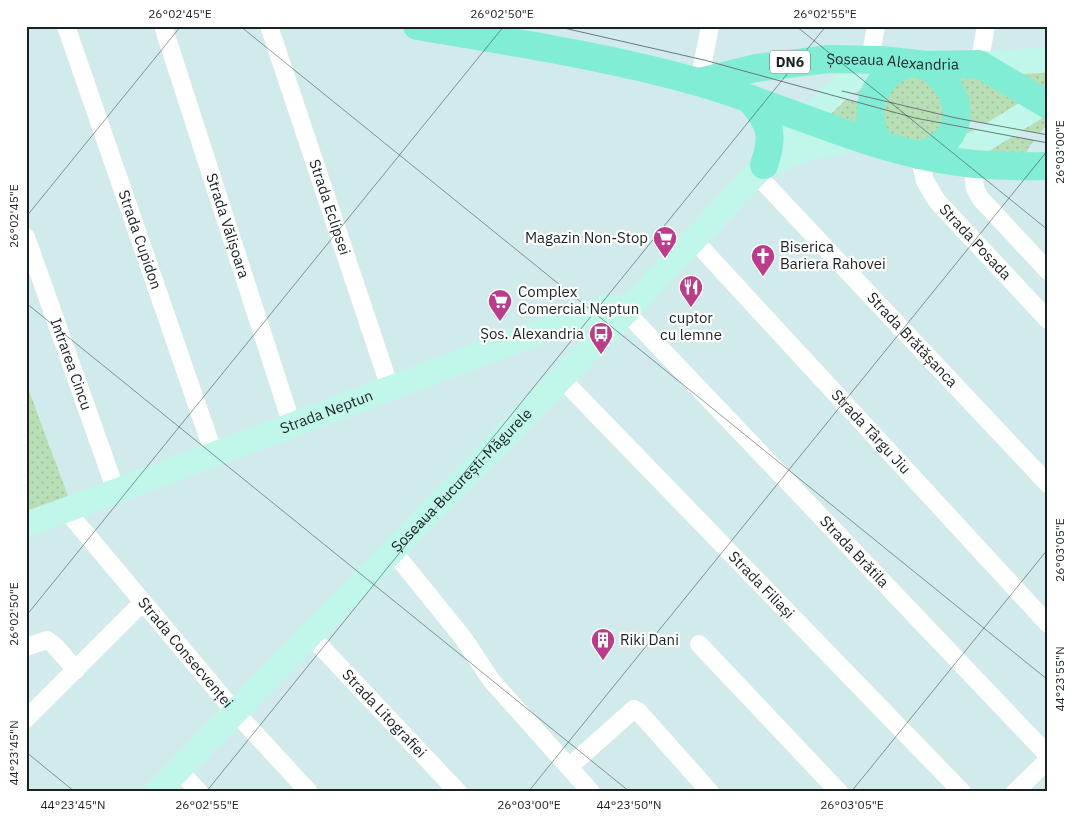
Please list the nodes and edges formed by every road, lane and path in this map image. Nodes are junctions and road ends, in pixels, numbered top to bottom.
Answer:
1 (66, 26) edge
2 (163, 26) edge
3 (269, 26) edge
4 (417, 26) edge
5 (710, 26) edge
6 (876, 26) edge
7 (986, 26) edge
8 (876, 60) junction
9 (1048, 60) edge
10 (918, 64) junction
11 (979, 64) junction
12 (699, 82) junction
13 (750, 99) junction
14 (1046, 102) edge
15 (807, 118) junction
16 (871, 141) junction
17 (929, 157) junction
18 (972, 165) junction
19 (1048, 166) edge
20 (760, 170) junction
21 (26, 237) edge
22 (694, 240) junction
23 (1048, 271) edge
24 (626, 312) junction
25 (1048, 320) edge
26 (562, 378) junction
27 (390, 388) junction
28 (292, 425) junction
29 (214, 454) junction
30 (1048, 484) edge
31 (116, 491) junction
32 (66, 510) junction
33 (26, 525) edge
34 (392, 550) junction
35 (143, 602) junction
36 (1048, 624) edge
37 (310, 635) junction
38 (699, 644) dead end
39 (26, 647) edge
40 (76, 670) junction
41 (235, 712) junction
42 (26, 719) edge
43 (569, 767) junction
44 (179, 770) junction
45 (157, 792) edge
46 (199, 792) edge
47 (309, 792) edge
48 (458, 792) edge
49 (590, 792) edge
50 (710, 792) edge
51 (839, 792) edge
52 (962, 792) edge
53 (1015, 792) edge

1 - 29 street, Strada Cupidon
2 - 28 street, Strada Vălișoara
3 - 27 street, Strada Eclipsei
4 - 12 main road, Șoseaua Alexandria / DN6
5 - 12 street
6 - 8 street
7 - 11 street
8 - 10 main road, Șoseaua Alexandria / DN6
8 - 12 main road, Șoseaua Alexandria / DN6
8 - 15 main road, Șoseaua București-Măgurele
9 - 11 main road
10 - 11 main road, Șoseaua Alexandria / DN6
10 - 16 main road
10 - 17 main road
11 - 14 main road, Șoseaua Alexandria
12 - 13 main road, Șoseaua Alexandria / DN6
13 - 15 main road, Șoseaua Alexandria / DN6
13 - 20 main road
14 - 17 main road
15 - 16 main road, Șoseaua Alexandria / DN6
15 - 20 main road, Șoseaua București-Măgurele
16 - 17 main road, Șoseaua Alexandria / DN6
16 - 20 main road, Șoseaua București-Măgurele
17 - 18 main road, Șoseaua Alexandria / DN6
17 - 25 street, Strada Posada
18 - 19 main road, Șoseaua Alexandria / DN6
18 - 23 street
20 - 22 main road, Șoseaua București-Măgurele
20 - 30 street, Strada Brătășanca
21 - 31 street, Intrarea Cincu
22 - 24 main road, Șoseaua București-Măgurele
22 - 36 street, Strada Târgu Jiu
24 - 26 main road, Șoseaua București-Măgurele
24 - 27 main road, Strada Neptun
24 - 53 street, Strada Brătila
26 - 34 main road, Șoseaua București-Măgurele
26 - 52 street, Strada Filiași
27 - 28 main road, Strada Neptun
28 - 29 main road, Strada Neptun
29 - 31 main road, Strada Neptun
31 - 32 main road, Strada Neptun
32 - 33 main road, Strada Neptun
32 - 35 street, Strada Consecvenței
34 - 37 main road, Șoseaua București-Măgurele
34 - 43 street
35 - 40 street
35 - 41 street, Strada Consecvenței
37 - 41 main road, Șoseaua București-Măgurele
37 - 48 street, Strada Litografiei
38 - 51 street
39 - 40 street
40 - 42 street
41 - 44 main road, Șoseaua București-Măgurele
41 - 47 street, Strada Consecvenței
43 - 49 street
43 - 50 street
44 - 45 main road, Șoseaua București-Măgurele
44 - 46 street

